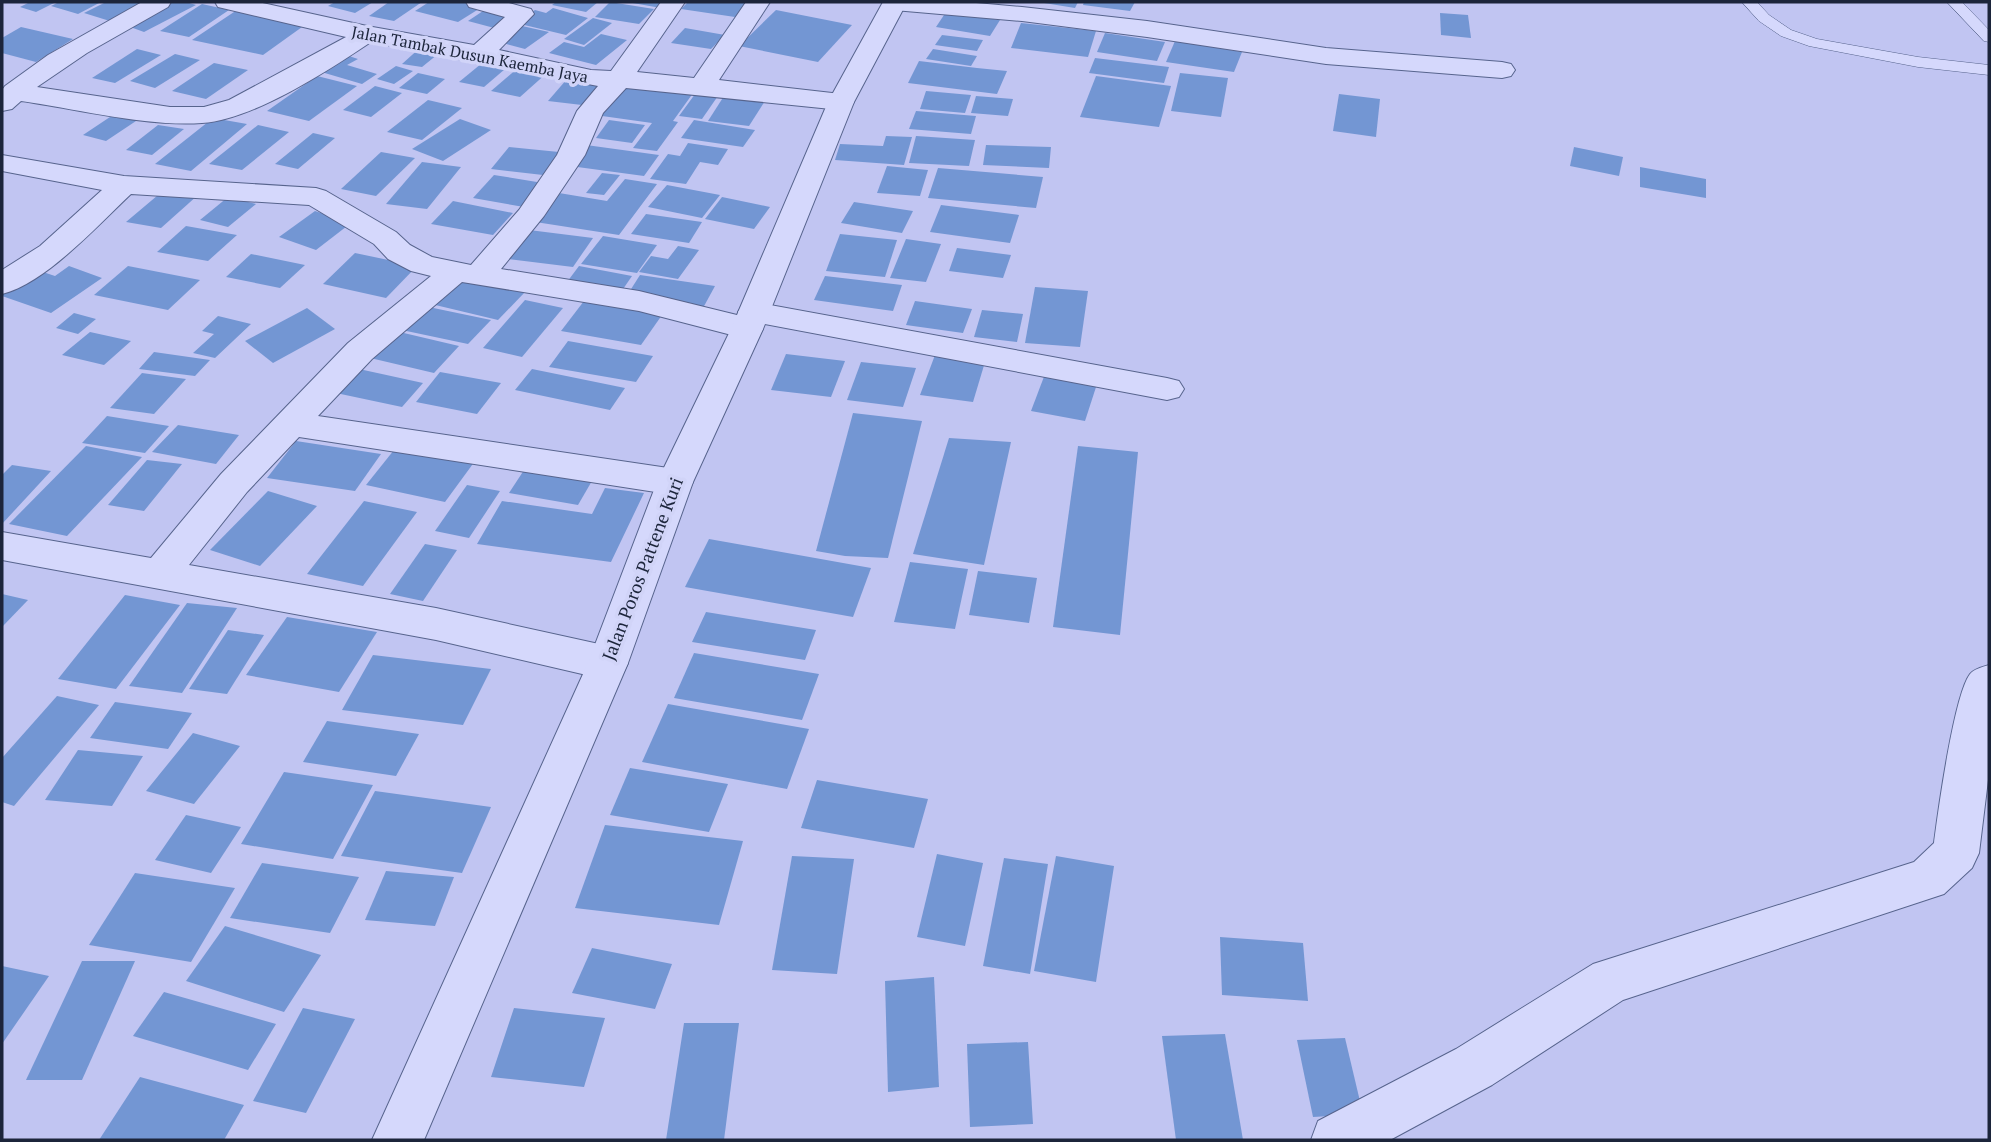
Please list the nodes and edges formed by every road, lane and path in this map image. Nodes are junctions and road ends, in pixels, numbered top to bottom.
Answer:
1 (159, 2) edge
2 (227, 2) edge
3 (478, 2) edge
4 (673, 2) edge
5 (758, 2) edge
6 (1749, 2) edge
7 (1954, 2) edge
8 (895, 3) edge
9 (367, 34) junction
10 (1989, 38) edge
11 (480, 54) junction
12 (1502, 70) dead end
13 (1989, 70) edge
14 (619, 79) junction
15 (701, 87) junction
16 (10, 90) edge
17 (841, 102) junction
18 (2, 163) edge
19 (124, 184) junction
20 (467, 274) junction
21 (2, 284) edge
22 (751, 320) junction
23 (1167, 389) dead end
24 (294, 424) junction
25 (676, 482) junction
26 (2, 545) edge
27 (160, 574) junction
28 (608, 663) junction
29 (1989, 682) edge
30 (397, 1140) edge
31 (1337, 1140) edge

1 - 16 street
2 - 9 street, Jalan Tambak Dusun Kaemba Jaya
3 - 11 street
4 - 14 street
5 - 15 street
6 - 13 lane
7 - 10 lane
8 - 12 street
8 - 17 street, Jalan Poros Pattene Kuri
9 - 11 street, Jalan Tambak Dusun Kaemba Jaya
9 - 16 street
11 - 14 street, Jalan Tambak Dusun Kaemba Jaya
14 - 15 street, Jalan Tambak Dusun Kaemba Jaya
14 - 20 street
15 - 17 street, Jalan Tambak Dusun Kaemba Jaya
17 - 22 street, Jalan Poros Pattene Kuri
18 - 19 street
19 - 20 street
19 - 21 street
20 - 22 street
20 - 24 street
22 - 23 street
22 - 25 street, Jalan Poros Pattene Kuri
24 - 25 street
24 - 27 street
25 - 28 street, Jalan Poros Pattene Kuri
26 - 27 street
27 - 28 street
28 - 30 street, Jalan Poros Pattene Kuri
29 - 31 street

